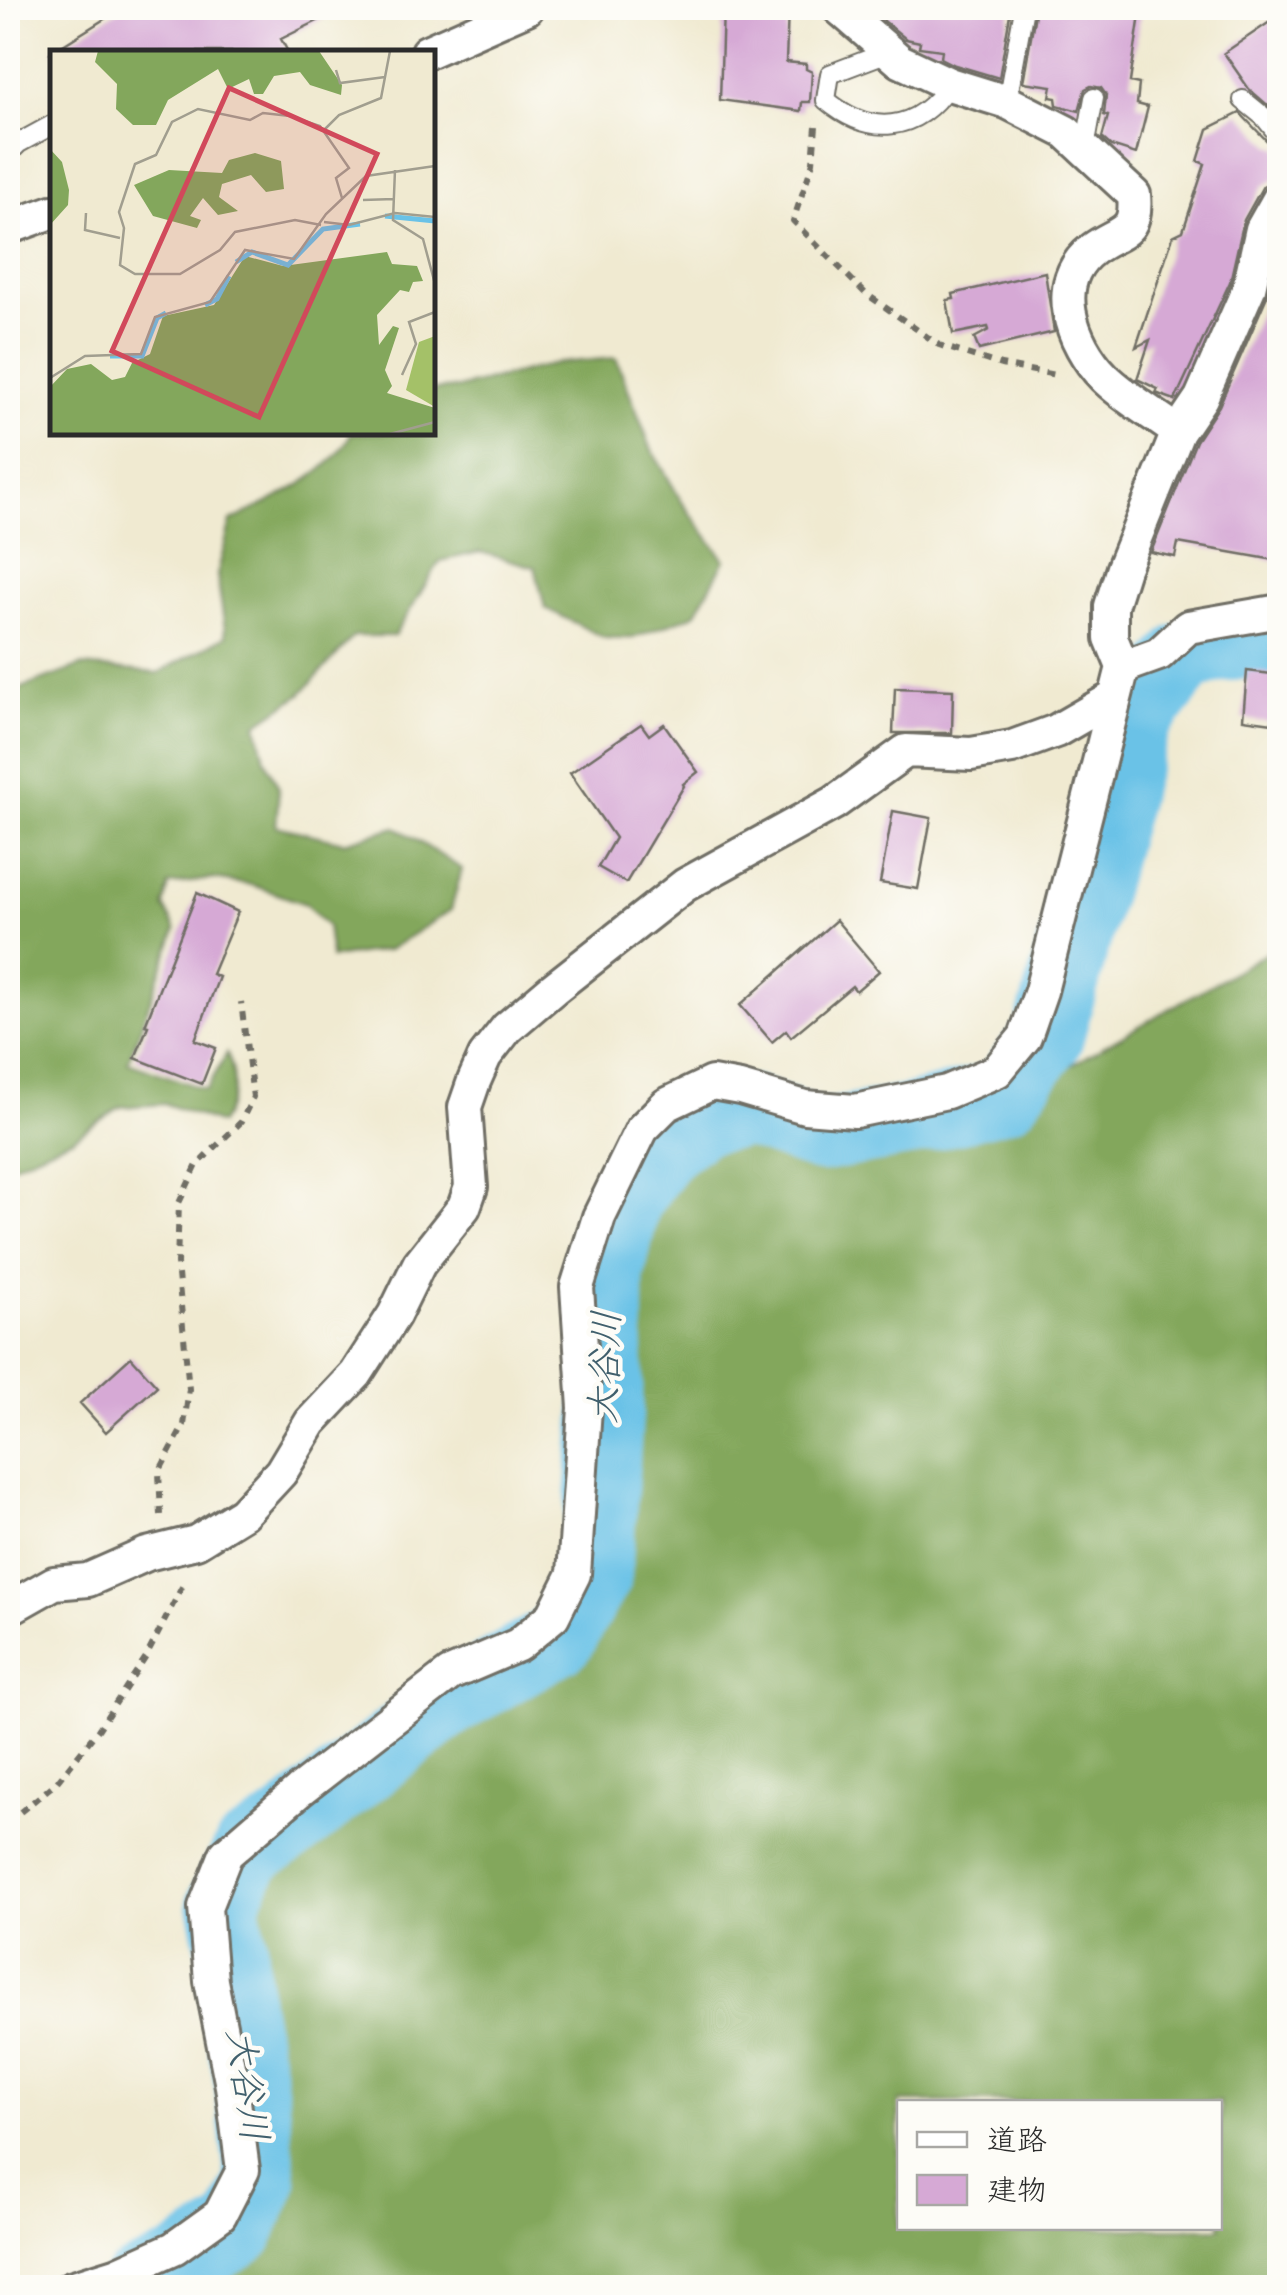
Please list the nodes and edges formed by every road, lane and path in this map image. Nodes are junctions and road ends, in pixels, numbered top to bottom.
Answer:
1 (526, 8) edge
2 (839, 8) edge
3 (1024, 8) edge
4 (432, 50) edge
5 (888, 52) junction
6 (950, 84) junction
7 (1094, 98) dead end
8 (826, 100) junction
9 (1243, 100) dead end
10 (1006, 102) junction
11 (50, 126) edge
12 (1280, 137) edge
13 (1085, 148) junction
14 (8, 154) edge
15 (1280, 197) edge
16 (50, 213) edge
17 (8, 228) edge
18 (1102, 375) junction
19 (1178, 432) junction
20 (1280, 611) edge
21 (1119, 682) junction
22 (241, 1002) dead end
23 (182, 1545) junction
24 (8, 1608) edge
25 (8, 1822) edge
26 (71, 2288) edge

1 - 4 street
2 - 5 street
3 - 10 lane
5 - 6 street
5 - 8 lane
6 - 8 lane
6 - 10 street
7 - 13 lane
8 - 18 path
9 - 12 lane
10 - 13 street
11 - 14 lane
13 - 18 street
15 - 19 street
16 - 17 street
18 - 19 street
19 - 21 street
20 - 21 street
21 - 23 street
21 - 26 street
22 - 23 path
23 - 24 street
23 - 25 path

